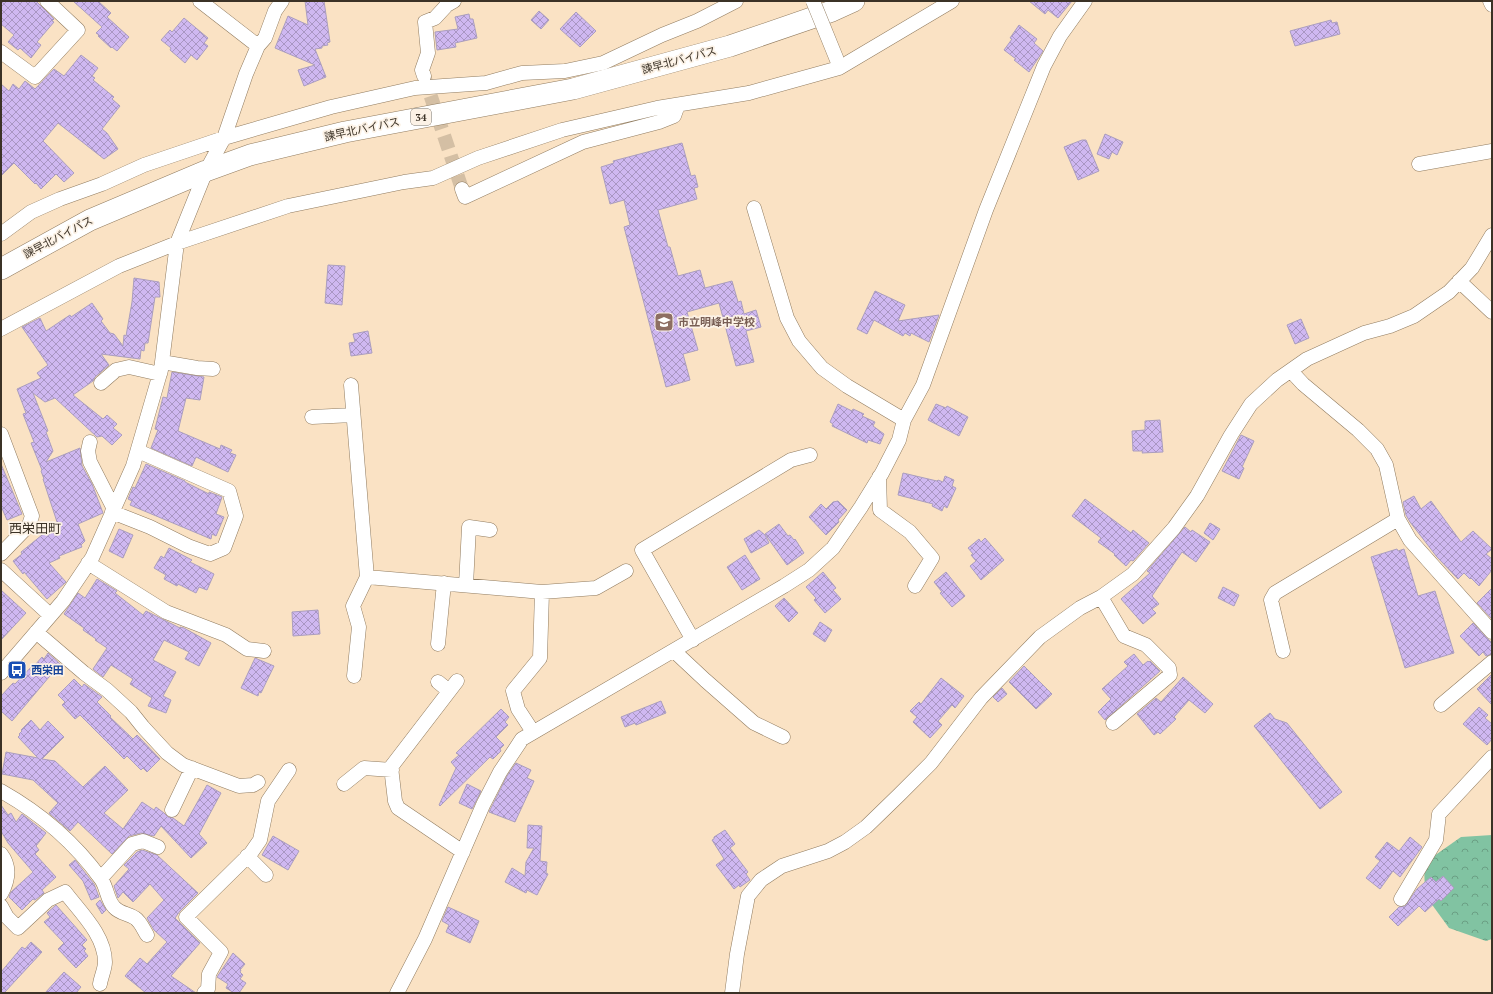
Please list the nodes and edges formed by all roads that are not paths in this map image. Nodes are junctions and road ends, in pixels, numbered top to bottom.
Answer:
1 (48, 1) edge
2 (200, 1) edge
3 (282, 1) edge
4 (454, 1) edge
5 (736, 1) edge
6 (813, 1) edge
7 (854, 1) edge
8 (952, 1) edge
9 (1085, 1) edge
10 (1490, 1) edge
11 (1492, 5) edge
12 (258, 46) junction
13 (1, 52) edge
14 (838, 64) junction
15 (424, 76) tunnel mouth
16 (678, 105) junction
17 (224, 138) junction
18 (1492, 151) edge
19 (1419, 164) dead end
20 (206, 171) junction
21 (462, 189) dead end
22 (754, 208) dead end
23 (1, 234) edge
24 (1492, 235) edge
25 (177, 243) junction
26 (1, 269) edge
27 (1459, 281) junction
28 (1492, 312) edge
29 (1, 329) edge
30 (161, 368) junction
31 (212, 369) dead end
32 (1291, 370) junction
33 (101, 383) dead end
34 (351, 385) dead end
35 (353, 415) junction
36 (312, 417) dead end
37 (904, 420) junction
38 (1, 434) edge
39 (90, 442) dead end
40 (138, 450) junction
41 (810, 455) dead end
42 (879, 476) junction
43 (113, 510) junction
44 (1398, 519) junction
45 (490, 530) dead end
46 (1, 554) edge
47 (88, 563) junction
48 (1, 570) edge
49 (626, 571) dead end
50 (367, 578) junction
51 (444, 584) junction
52 (466, 585) junction
53 (914, 586) dead end
54 (542, 592) junction
55 (1101, 597) junction
56 (50, 615) junction
57 (36, 632) junction
58 (1492, 632) edge
59 (692, 640) junction
60 (438, 644) dead end
61 (264, 651) dead end
62 (674, 651) junction
63 (1283, 651) dead end
64 (1492, 662) edge
65 (1, 673) edge
66 (354, 676) dead end
67 (438, 682) dead end
68 (1441, 705) dead end
69 (1113, 723) dead end
70 (533, 732) junction
71 (783, 737) dead end
72 (1492, 757) edge
73 (192, 768) junction
74 (289, 770) dead end
75 (392, 770) junction
76 (258, 782) dead end
77 (344, 784) dead end
78 (1, 791) edge
79 (172, 810) dead end
80 (158, 847) dead end
81 (463, 852) junction
82 (1, 854) edge
83 (247, 856) junction
84 (266, 875) dead end
85 (100, 878) junction
86 (1, 894) edge
87 (1401, 899) dead end
88 (1, 906) edge
89 (147, 935) dead end
90 (100, 984) dead end
91 (204, 993) edge
92 (397, 993) edge
93 (732, 993) edge

1 - 13 street
2 - 12 street
3 - 12 street
4 - 15 street
5 - 17 street
6 - 14 street, bridge
7 - 20 highway, 諫早北バイパス / 34
8 - 14 street
9 - 37 street
10 - 11 street
12 - 17 street
14 - 16 street
16 - 21 street
16 - 25 street
17 - 20 street
17 - 23 street
18 - 19 street
20 - 25 street
20 - 26 highway, 諫早北バイパス / 34
22 - 37 street
24 - 27 street
25 - 29 street
25 - 30 street
27 - 28 street
27 - 32 street
30 - 31 street
30 - 33 street
30 - 40 street
32 - 44 street
32 - 55 street
34 - 35 street
35 - 36 street
35 - 50 street
37 - 42 street
38 - 46 street
39 - 43 street
40 - 43 street
40 - 43 street
41 - 59 street
42 - 53 street
42 - 59 street
43 - 47 street
44 - 58 street
44 - 63 street
45 - 52 street
47 - 56 street
47 - 61 street
48 - 56 street
49 - 54 street
50 - 51 street
50 - 66 street
51 - 52 street
51 - 60 street
52 - 54 street
54 - 70 street
55 - 69 street
55 - 93 street
56 - 57 street
57 - 65 street
57 - 73 street
59 - 62 street
62 - 70 street
62 - 71 street
64 - 68 street
67 - 75 street
70 - 81 street
72 - 87 street
73 - 76 street
73 - 79 street
74 - 83 street
75 - 77 street
75 - 81 street
78 - 85 street
80 - 85 street
81 - 92 street
82 - 86 street
83 - 84 street
83 - 91 street
85 - 89 street
88 - 90 street

